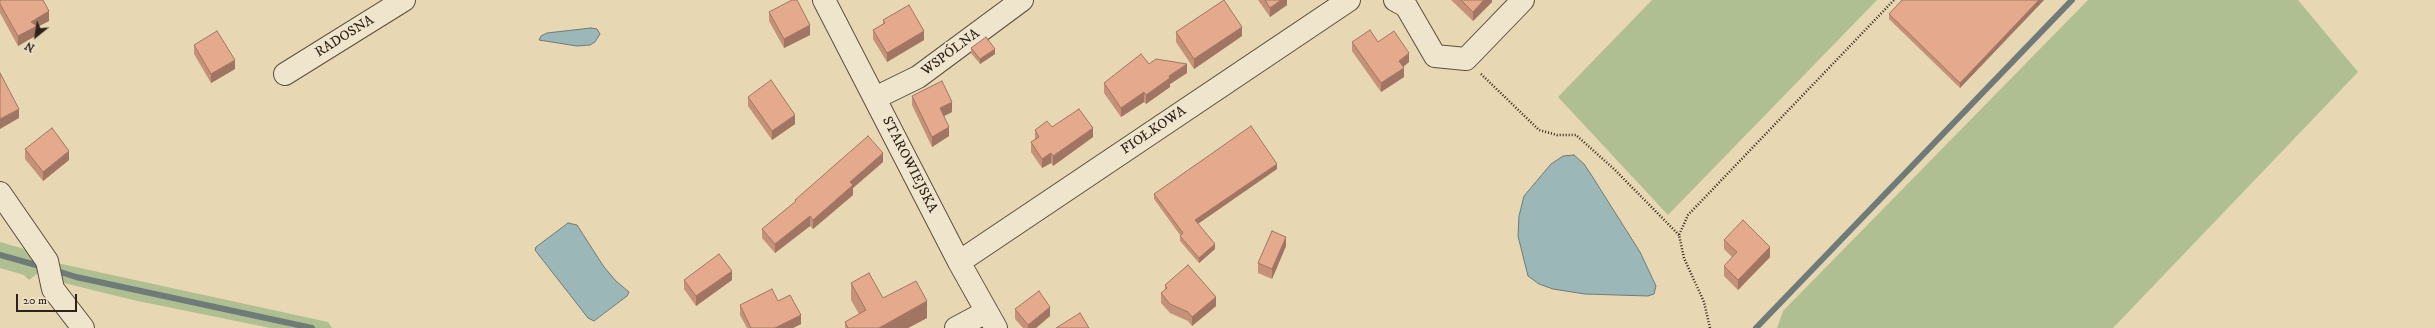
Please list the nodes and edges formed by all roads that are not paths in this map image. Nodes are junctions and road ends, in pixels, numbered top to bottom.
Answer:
1 (404, 0) edge
2 (824, 0) edge
3 (1022, 0) edge
4 (1349, 0) edge
5 (1395, 0) edge
6 (1523, 0) edge
7 (285, 74) dead end
8 (875, 98) junction
9 (0, 193) edge
10 (959, 262) junction
11 (991, 320) edge
12 (83, 328) edge
13 (956, 328) edge

1 - 7 street, RADOSNA
2 - 8 street, STAROWIEJSKA
3 - 8 street, WSPÓLNA
4 - 10 street, FIOŁKOWA
5 - 6 street
8 - 10 street, STAROWIEJSKA
9 - 12 street
10 - 11 street, STAROWIEJSKA
11 - 13 street

